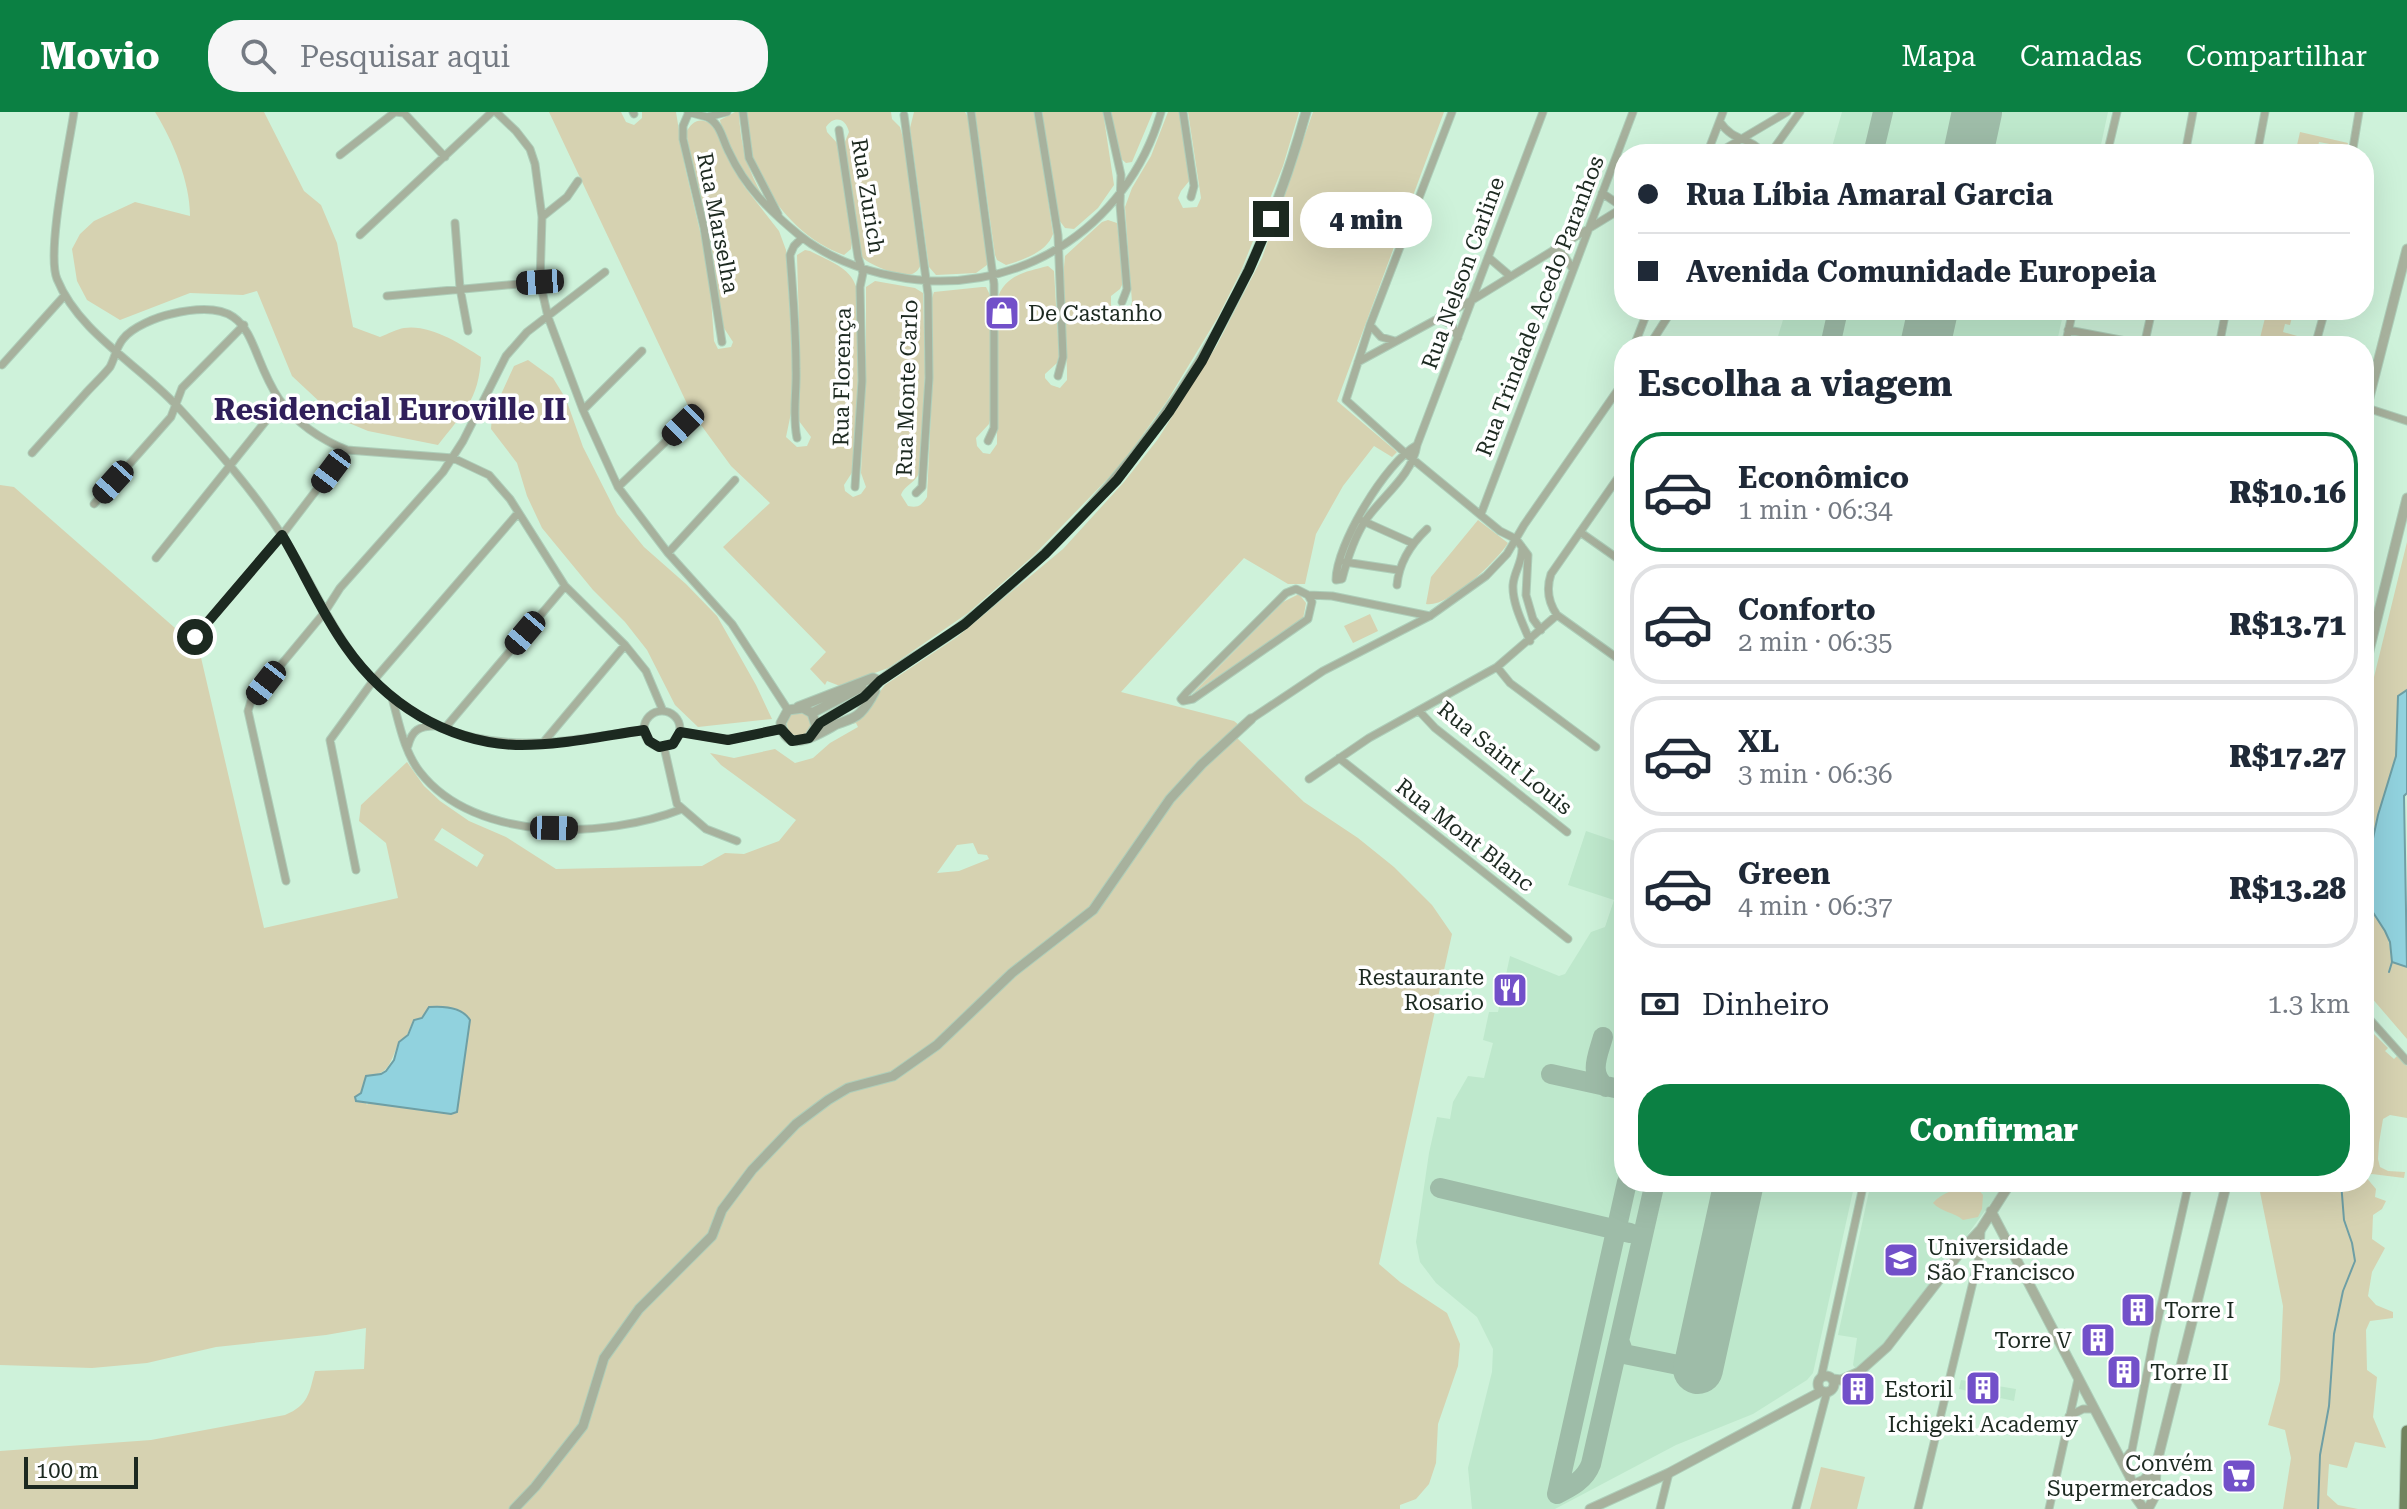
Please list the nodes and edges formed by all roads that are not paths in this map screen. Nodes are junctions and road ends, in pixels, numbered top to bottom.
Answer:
1 (74, 112) edge
2 (395, 112) edge
3 (494, 112) edge
4 (689, 112) edge
5 (727, 112) edge
6 (743, 112) edge
7 (971, 112) edge
8 (1038, 112) edge
9 (1107, 112) edge
10 (1161, 112) edge
11 (1183, 112) edge
12 (1306, 112) edge
13 (1452, 112) edge
14 (1543, 112) edge
15 (1633, 112) edge
16 (1723, 112) edge
17 (1787, 112) edge
18 (1800, 112) edge
19 (2117, 112) edge
20 (2193, 112) edge
21 (2265, 112) edge
22 (2359, 112) edge
23 (904, 115) dead end
24 (707, 117) junction
25 (1720, 122) junction
26 (839, 130) dead end
27 (1738, 139) junction
28 (1621, 144) edge
29 (1711, 144) edge
30 (1731, 144) edge
31 (1752, 144) edge
32 (1777, 144) edge
33 (2109, 144) edge
34 (2187, 144) edge
35 (2259, 144) edge
36 (2354, 144) edge
37 (340, 155) dead end
38 (445, 157) junction
39 (1614, 162) edge
40 (578, 181) dead end
41 (1121, 191) junction
42 (1602, 193) junction
43 (1191, 197) dead end
44 (1614, 201) edge
45 (1614, 213) edge
46 (542, 217) junction
47 (781, 219) junction
48 (455, 223) dead end
49 (1589, 227) junction
50 (360, 235) dead end
51 (802, 238) junction
52 (1059, 248) junction
53 (1554, 249) junction
54 (2407, 249) edge
55 (1488, 257) junction
56 (1572, 268) junction
57 (862, 269) junction
58 (605, 272) dead end
59 (1509, 275) junction
60 (994, 276) junction
61 (926, 281) junction
62 (540, 282) junction
63 (460, 288) junction
64 (65, 295) junction
65 (387, 296) dead end
66 (1474, 299) junction
67 (1122, 302) dead end
68 (548, 317) junction
69 (1438, 318) junction
70 (2070, 320) edge
71 (244, 325) junction
72 (1370, 325) junction
73 (2068, 330) junction
74 (468, 331) dead end
75 (2067, 336) edge
76 (2100, 336) edge
77 (1459, 339) junction
78 (722, 342) dead end
79 (1397, 342) junction
80 (116, 350) junction
81 (642, 351) dead end
82 (1358, 362) junction
83 (2, 365) dead end
84 (1058, 376) dead end
85 (2374, 376) edge
86 (1614, 394) edge
87 (281, 402) junction
88 (175, 404) junction
89 (583, 410) junction
90 (2374, 413) edge
91 (2407, 421) edge
92 (683, 425) dead end
93 (797, 438) dead end
94 (988, 441) dead end
95 (1417, 445) junction
96 (347, 450) junction
97 (1404, 452) junction
98 (32, 453) dead end
99 (453, 458) junction
100 (1414, 461) junction
101 (231, 467) junction
102 (735, 480) dead end
103 (1614, 483) edge
104 (1379, 485) junction
105 (618, 487) junction
106 (855, 487) dead end
107 (916, 493) dead end
108 (1389, 493) junction
109 (2407, 498) edge
110 (94, 504) dead end
111 (518, 513) junction
112 (1481, 514) junction
113 (1361, 521) junction
114 (1427, 529) dead end
115 (1580, 532) junction
116 (282, 535) junction
117 (1516, 539) junction
118 (1412, 543) junction
119 (1522, 547) junction
120 (668, 553) junction
121 (1614, 556) edge
122 (156, 558) dead end
123 (1398, 570) junction
124 (1397, 585) dead end
125 (565, 586) junction
126 (1308, 595) junction
127 (324, 613) junction
128 (1557, 615) junction
129 (1430, 616) junction
130 (1541, 630) junction
131 (2374, 631) edge
132 (195, 637) dead end
133 (1530, 641) junction
134 (625, 645) junction
135 (1614, 656) edge
136 (1497, 667) junction
137 (373, 681) junction
138 (880, 681) junction
139 (866, 695) junction
140 (392, 698) junction
141 (793, 708) junction
142 (663, 711) junction
143 (1420, 712) junction
144 (1251, 719) joint
145 (816, 721) junction
146 (435, 726) junction
147 (832, 727) junction
148 (445, 728) junction
149 (781, 729) junction
150 (644, 730) junction
151 (680, 732) junction
152 (809, 738) junction
153 (542, 744) junction
154 (664, 747) junction
155 (1596, 747) dead end
156 (407, 748) junction
157 (1339, 758) junction
158 (1309, 779) dead end
159 (682, 809) junction
160 (1567, 832) dead end
161 (737, 841) dead end
162 (356, 870) dead end
163 (286, 881) dead end
164 (1568, 939) dead end
165 (2374, 1024) edge
166 (2407, 1061) edge
167 (1862, 1192) edge
168 (2004, 1192) edge
169 (2187, 1192) edge
170 (2224, 1192) edge
171 (1991, 1211) junction
172 (1981, 1229) junction
173 (2004, 1236) junction
174 (1826, 1375) junction
175 (2078, 1379) junction
176 (1822, 1392) junction
177 (2094, 1409) junction
178 (2069, 1416) junction
179 (2407, 1431) edge
180 (2122, 1463) junction
181 (2156, 1466) junction
182 (1669, 1473) junction
183 (2127, 1473) junction
184 (2144, 1480) junction
185 (2155, 1486) junction
186 (2133, 1491) junction
187 (2146, 1505) edge
188 (514, 1509) edge
189 (1590, 1509) edge
190 (1660, 1509) edge
191 (1796, 1509) edge
192 (1918, 1509) edge
193 (2049, 1509) edge
194 (2405, 1509) edge

1 - 64 street
2 - 37 street
2 - 38 street
3 - 38 street
3 - 46 street
4 - 24 street
4 - 78 street, Rua Marselha
5 - 24 street
6 - 47 street
7 - 60 street
8 - 52 street
9 - 41 street
10 - 41 street
11 - 43 street
12 - 138 street
13 - 72 street
14 - 55 street, Rua Nelson Carline
15 - 28 street, Rua Trindade Acedo Paranhos
16 - 25 street
17 - 27 street
18 - 32 street
19 - 33 street
20 - 34 street
21 - 35 street
22 - 36 street
23 - 61 street, Rua Monte Carlo
24 - 47 street
25 - 27 street
25 - 29 street
26 - 57 street, Rua Zurich
27 - 30 street
27 - 31 street
38 - 50 street
39 - 42 street, Rua Trindade Acedo Paranhos
40 - 46 street
41 - 52 street
41 - 67 street
42 - 44 street
42 - 49 street, Rua Trindade Acedo Paranhos
45 - 49 street
46 - 62 street
47 - 51 street
48 - 63 street
49 - 53 street
49 - 56 street, Rua Trindade Acedo Paranhos
51 - 57 street
51 - 93 street
52 - 60 street
52 - 84 street
53 - 56 street
53 - 59 street
54 - 85 street
55 - 59 street
55 - 66 street, Rua Nelson Carline
56 - 112 street, Rua Trindade Acedo Paranhos
57 - 61 street
57 - 106 street, Rua Florença
58 - 68 street
59 - 66 street
60 - 61 street
60 - 94 street
61 - 107 street, Rua Monte Carlo
62 - 63 street
62 - 68 street
63 - 65 street
63 - 74 street
64 - 80 street
64 - 83 street
66 - 69 street
66 - 77 street, Rua Nelson Carline
68 - 89 street
68 - 99 street
69 - 77 street
69 - 79 street
70 - 73 street
71 - 80 street
71 - 87 street
71 - 88 street
72 - 79 street
72 - 82 street
73 - 75 street
73 - 76 street
77 - 95 street, Rua Nelson Carline
79 - 82 street
80 - 88 street
80 - 98 street
81 - 89 street
82 - 97 street
86 - 117 street
87 - 96 street
87 - 101 street
88 - 101 street
88 - 110 street
89 - 105 street
90 - 91 street
92 - 105 street
95 - 97 street, Rua Nelson Carline
95 - 100 street, Rua Nelson Carline
96 - 99 street
96 - 116 street
97 - 100 street
97 - 104 street, Rua Nelson Carline
99 - 111 street
99 - 127 street
100 - 108 street, Rua Nelson Carline
100 - 112 street
101 - 116 street
101 - 122 street
102 - 120 street
103 - 115 street
104 - 108 street
104 - 113 street, Rua Nelson Carline
105 - 120 street
108 - 113 street, Rua Nelson Carline
109 - 131 street
111 - 125 street
111 - 137 street
112 - 117 street
113 - 118 street
113 - 123 street, Rua Nelson Carline
114 - 118 street
115 - 121 street
115 - 128 street
116 - 127 street
116 - 132 street
117 - 119 street
117 - 129 street
118 - 123 street
119 - 130 street
119 - 133 street
120 - 141 street
123 - 124 street
125 - 134 street
125 - 148 street
126 - 126 street
126 - 129 street
127 - 137 street
127 - 163 street
128 - 130 street
128 - 135 street
129 - 144 street
130 - 133 street
133 - 136 street
134 - 142 street
134 - 153 street
136 - 143 street
136 - 155 street
137 - 140 street
137 - 162 street
138 - 139 street
138 - 139 street
138 - 141 street
139 - 145 street
139 - 147 street
140 - 146 street
140 - 156 street
141 - 145 street
141 - 149 street
142 - 150 street
142 - 151 street
143 - 157 street
143 - 160 street, Rua Saint Louis
144 - 188 street
145 - 147 street
145 - 152 street
146 - 148 street
146 - 156 street
147 - 152 street
148 - 153 street
149 - 151 street
149 - 152 street
150 - 153 street
150 - 154 street
151 - 154 street
154 - 159 street
156 - 159 street
157 - 158 street
157 - 164 street, Rua Mont Blanc
159 - 161 street
165 - 166 street
167 - 174 street
168 - 171 street
169 - 180 street
170 - 181 street
171 - 172 street
171 - 173 street
172 - 173 street
172 - 174 street
172 - 192 street
173 - 175 street
174 - 176 street
175 - 177 street
175 - 178 street
176 - 182 street
176 - 191 street
177 - 178 street
177 - 180 street
178 - 193 street
179 - 194 main road
180 - 183 street
181 - 184 street
181 - 185 street
182 - 189 street
182 - 190 street
183 - 184 street
183 - 186 street
184 - 185 street
184 - 186 street
185 - 187 street
186 - 187 street

